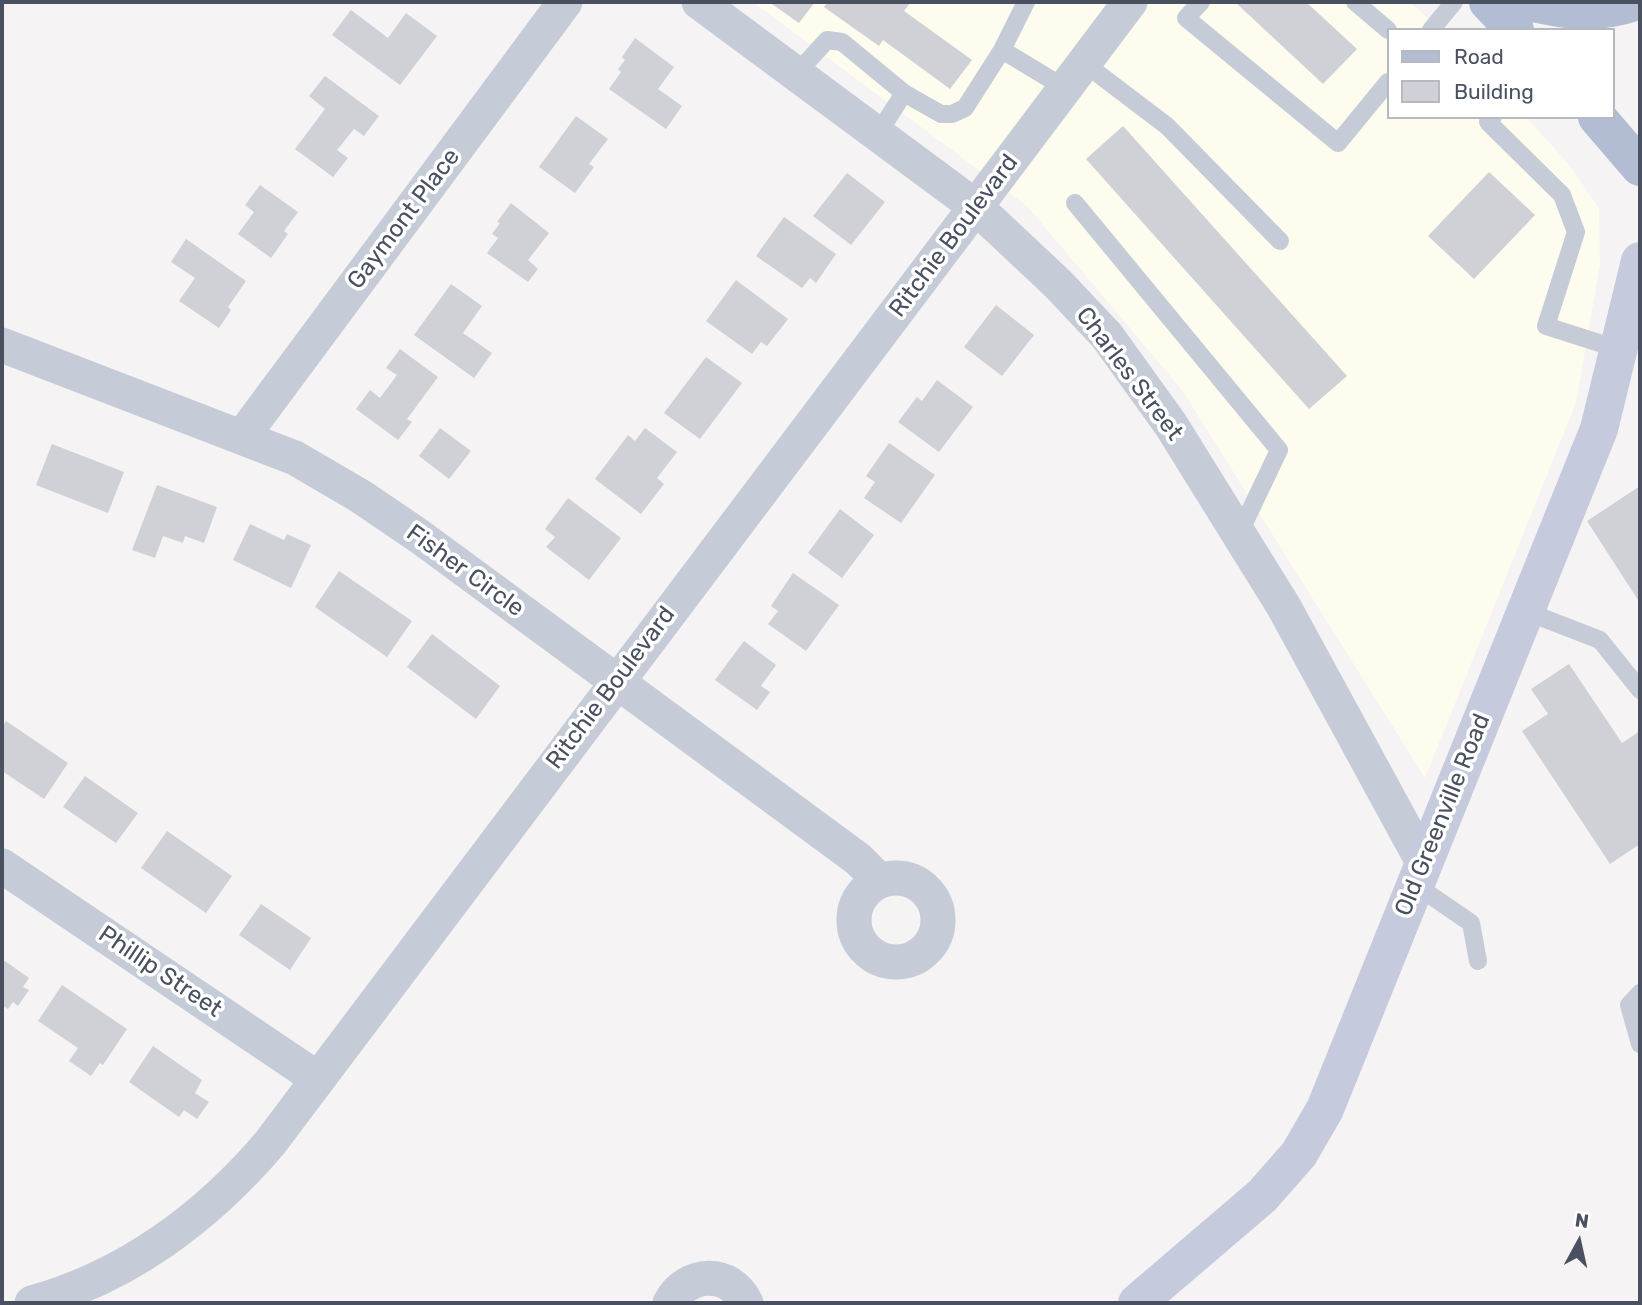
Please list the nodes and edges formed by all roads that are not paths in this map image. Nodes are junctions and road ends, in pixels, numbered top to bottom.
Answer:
1 (565, 2) edge
2 (699, 2) edge
3 (1026, 2) edge
4 (1130, 2) edge
5 (1201, 2) edge
6 (1355, 2) edge
7 (1454, 2) edge
8 (1488, 2) edge
9 (1529, 2) edge
10 (1635, 2) edge
11 (1386, 28) edge
12 (1433, 28) edge
13 (1513, 28) edge
14 (1002, 50) junction
15 (796, 74) junction
16 (1074, 76) junction
17 (1386, 84) edge
18 (904, 93) junction
19 (1491, 119) edge
20 (1599, 119) edge
21 (877, 135) junction
22 (1640, 167) edge
23 (1075, 203) dead end
24 (976, 207) junction
25 (1280, 241) dead end
26 (1640, 261) edge
27 (2, 345) edge
28 (1619, 349) junction
29 (242, 437) junction
30 (1239, 534) junction
31 (1525, 611) junction
32 (615, 681) junction
33 (1640, 690) edge
34 (2, 866) edge
35 (1419, 873) junction
36 (880, 881) dead end
37 (1478, 961) dead end
38 (1640, 993) edge
39 (1640, 1044) edge
40 (318, 1079) junction
41 (33, 1303) edge
42 (670, 1303) edge
43 (746, 1303) edge
44 (1137, 1303) edge

1 - 29 street, Gaymont Place
2 - 15 street, Charles Street
3 - 14 lane
4 - 16 street, Ritchie Boulevard
5 - 17 lane
6 - 11 lane
7 - 12 lane
8 - 13 main road
9 - 10 main road
14 - 16 lane
14 - 18 lane
15 - 18 lane
15 - 21 street, Charles Street
16 - 24 street, Ritchie Boulevard
16 - 25 lane
18 - 21 lane
19 - 28 lane
20 - 22 main road
21 - 24 street, Charles Street
23 - 30 lane
24 - 30 street, Charles Street
24 - 32 street, Ritchie Boulevard
26 - 28 main road, Old Greenville Road
27 - 29 street, Fisher Circle
28 - 31 main road, Old Greenville Road
29 - 32 street, Fisher Circle
30 - 35 street, Charles Street
31 - 33 lane
31 - 35 main road, Old Greenville Road
32 - 36 street, Fisher Circle
32 - 40 street, Ritchie Boulevard
34 - 40 street, Phillip Street
35 - 37 lane
35 - 44 main road, Old Greenville Road
38 - 39 lane
40 - 41 street, Ritchie Boulevard
42 - 43 street

